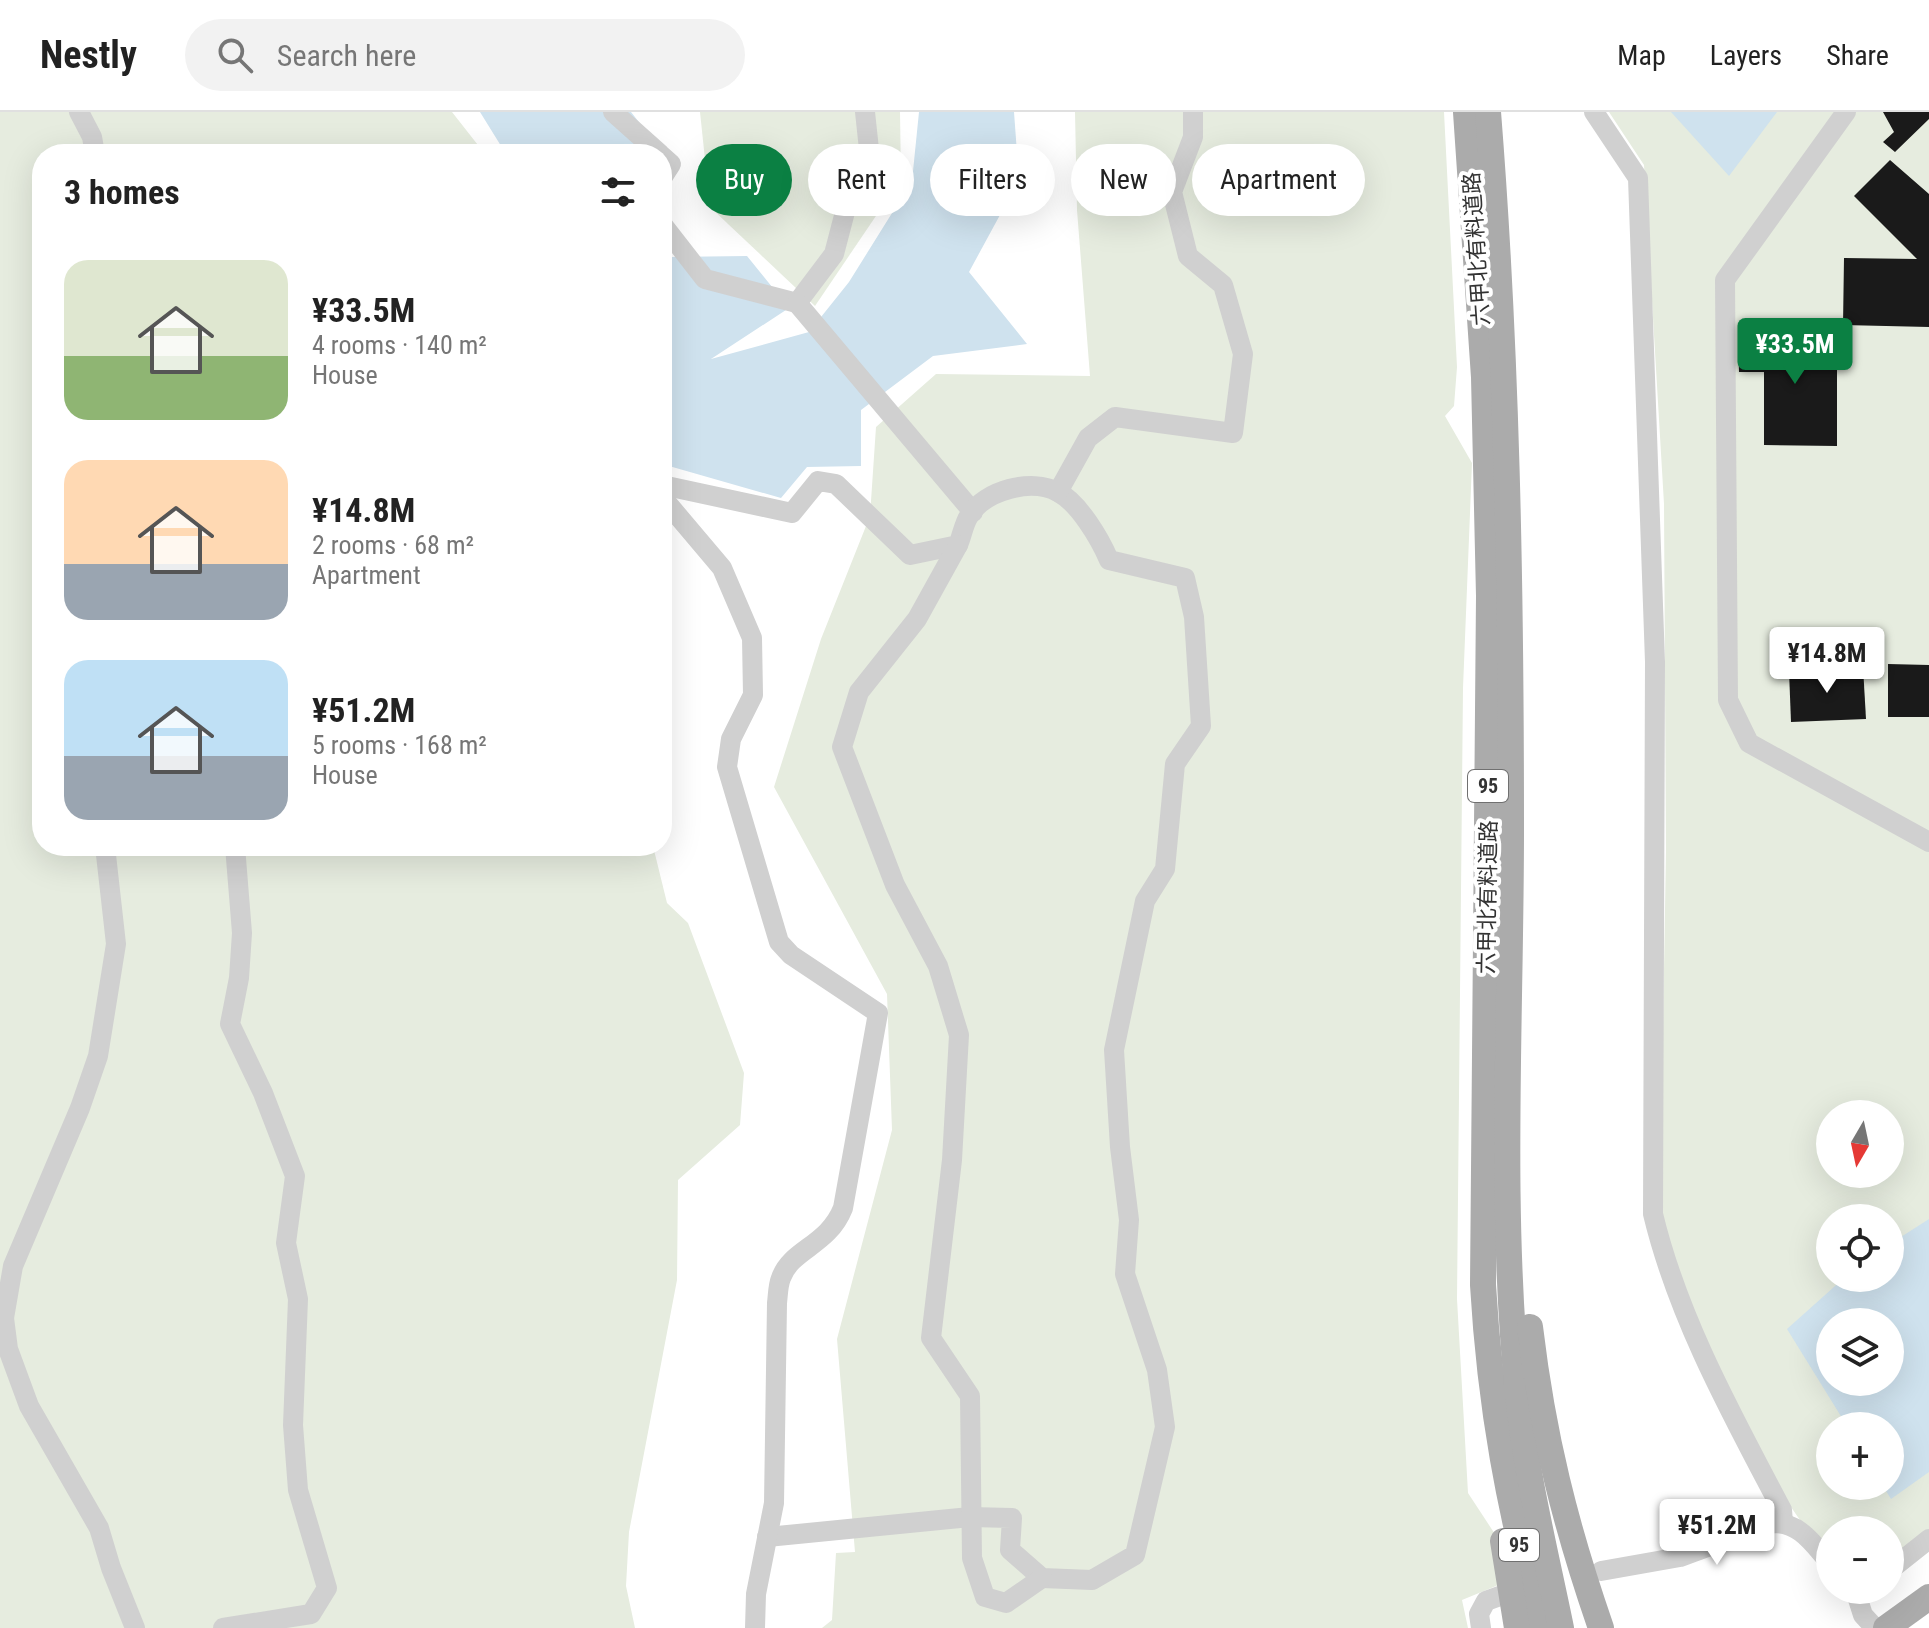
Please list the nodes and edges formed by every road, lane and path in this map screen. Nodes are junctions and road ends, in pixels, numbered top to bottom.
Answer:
1 (79, 112) edge
2 (613, 112) edge
3 (865, 112) edge
4 (1193, 112) edge
5 (1466, 112) edge
6 (1488, 112) edge
7 (1594, 112) edge
8 (1846, 112) edge
9 (93, 144) edge
10 (649, 144) edge
11 (672, 237) edge
12 (797, 303) junction
13 (672, 487) edge
14 (1058, 492) junction
15 (672, 509) edge
16 (973, 512) junction
17 (958, 545) junction
18 (1929, 842) edge
19 (106, 856) edge
20 (236, 856) edge
21 (1508, 1112) junction
22 (1500, 1460) junction
23 (970, 1517) junction
24 (1783, 1522) junction
25 (767, 1537) junction
26 (1929, 1539) edge
27 (1816, 1548) edge
28 (1904, 1559) edge
29 (1601, 1571) dead end
30 (1042, 1578) junction
31 (1508, 1593) dead end
32 (1929, 1597) edge
33 (1859, 1604) edge
34 (1929, 1610) edge
35 (1556, 1625) edge
36 (135, 1628) edge
37 (223, 1628) edge
38 (755, 1628) edge
39 (1481, 1628) edge
40 (1517, 1628) edge
41 (1601, 1628) edge
42 (1875, 1628) edge
43 (1886, 1628) edge
44 (1907, 1628) edge

1 - 9 street
2 - 10 street
3 - 12 street
4 - 14 street
5 - 22 main road, 六甲北有料道路 / 95
6 - 21 main road, 六甲北有料道路 / 95
7 - 24 street
8 - 18 street
11 - 12 street
12 - 16 street
13 - 17 street
14 - 16 street
14 - 30 street
15 - 25 street
16 - 17 street
17 - 23 street
19 - 36 street
20 - 37 street
21 - 35 main road, 六甲北有料道路 / 95
21 - 41 main road
22 - 35 main road, 六甲北有料道路 / 95
22 - 40 main road
23 - 25 street
23 - 30 street
23 - 30 street
24 - 27 street
24 - 29 street
25 - 38 street
26 - 28 street
31 - 39 street
32 - 43 main road
33 - 42 street
34 - 44 main road

